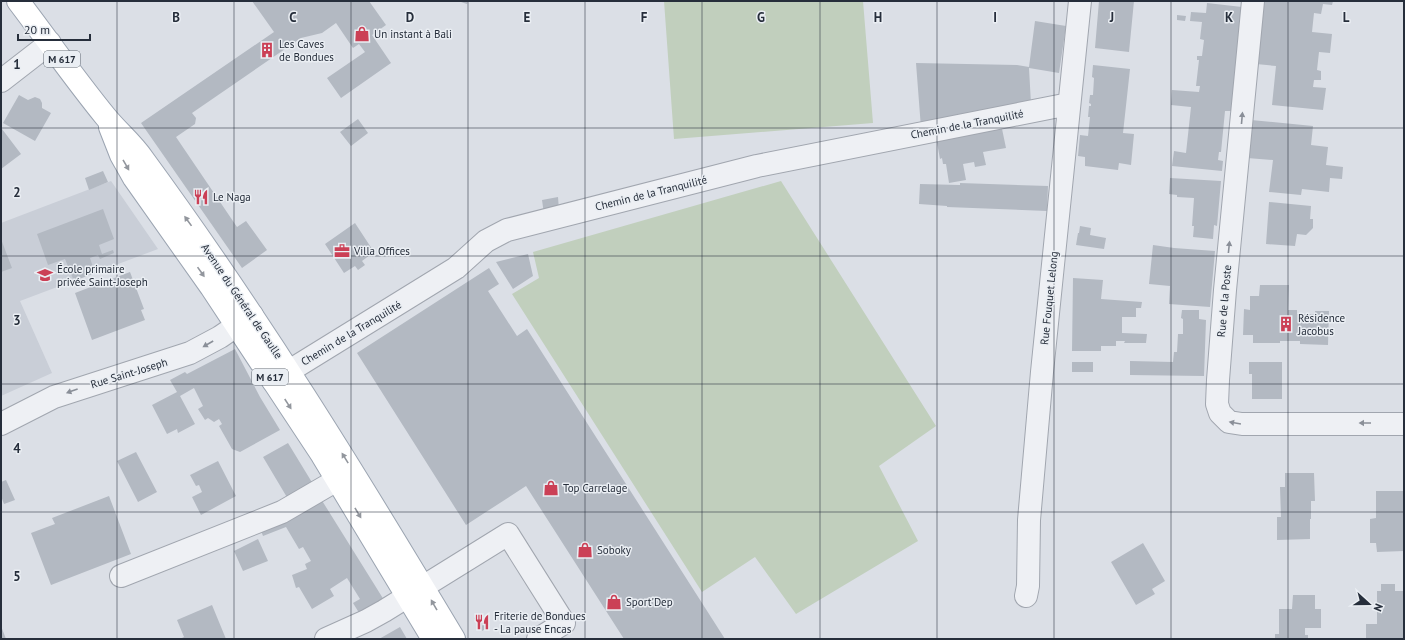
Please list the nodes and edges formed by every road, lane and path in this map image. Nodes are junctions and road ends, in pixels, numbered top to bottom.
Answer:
1 (18, 1) edge
2 (1080, 1) edge
3 (1253, 1) edge
4 (50, 43) junction
5 (1, 82) edge
6 (1069, 104) junction
7 (244, 320) junction
8 (281, 375) junction
9 (1, 424) edge
10 (1404, 424) edge
11 (337, 480) junction
12 (121, 576) dead end
13 (416, 592) junction
14 (1026, 596) dead end
15 (326, 639) edge
16 (433, 639) edge
17 (454, 639) edge
18 (538, 639) edge

1 - 4 main road, Avenue du Général de Gaulle / M 617
2 - 6 street, Rue Fouquet Lelong
10 -> 3 street, Rue de la Poste
4 - 5 street
4 - 7 main road, Avenue du Général de Gaulle / M 617
6 - 8 street, Chemin de la Tranquilité
6 - 14 street, Rue Fouquet Lelong
7 - 8 main road, Avenue du Général de Gaulle / M 617
7 -> 9 street, Rue Saint-Joseph
8 -> 11 main road, Avenue du Général de Gaulle / M 617
13 -> 8 main road, Avenue du Général de Gaulle / M 617
11 - 12 street
11 -> 13 main road, Avenue du Général de Gaulle / M 617
13 - 15 street
13 - 16 main road, Avenue du Général de Gaulle / M 617
17 -> 13 main road, Avenue du Général de Gaulle / M 617
13 - 18 street

